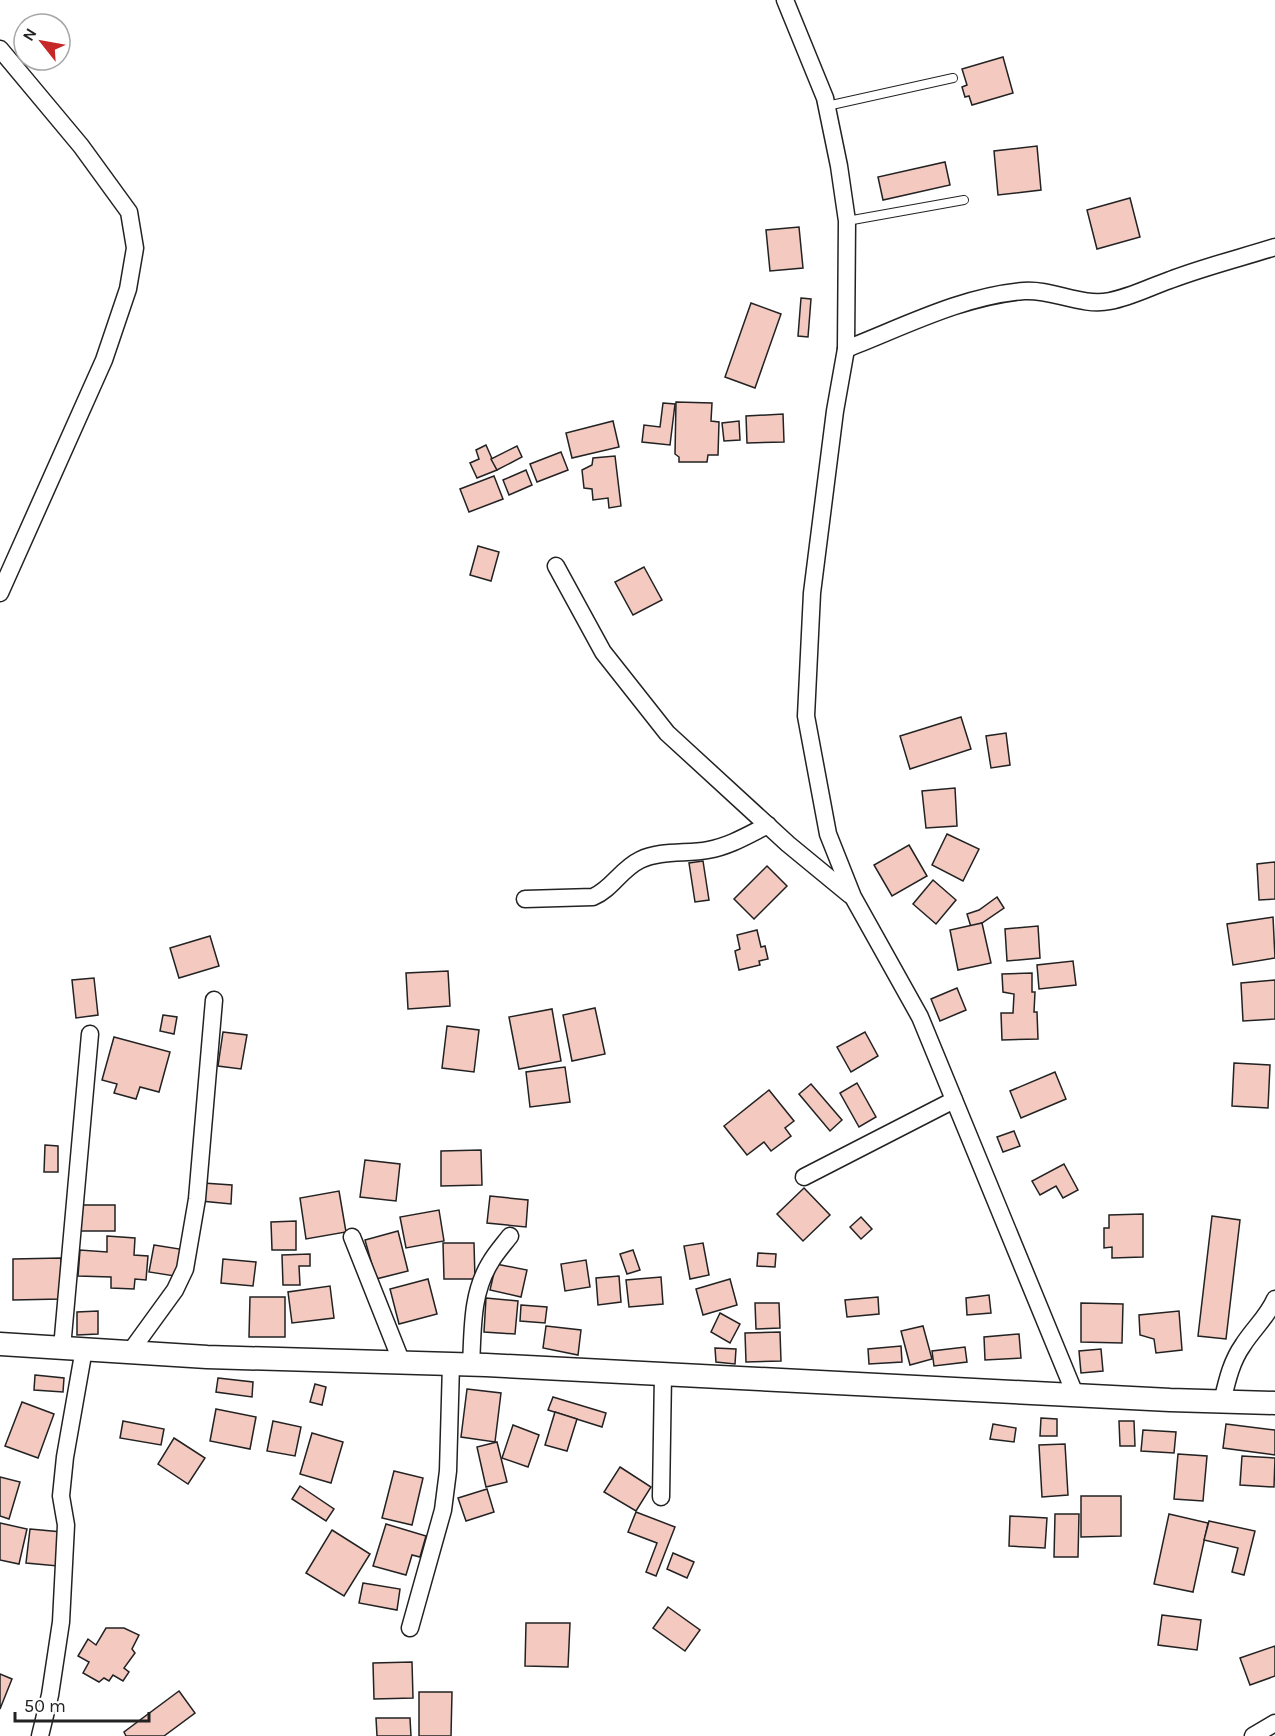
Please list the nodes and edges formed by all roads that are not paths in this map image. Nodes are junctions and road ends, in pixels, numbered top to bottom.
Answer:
1 (785, 0) edge
2 (0, 49) edge
3 (953, 78) dead end
4 (827, 105) junction
5 (964, 200) dead end
6 (848, 221) junction
7 (1275, 247) edge
8 (846, 349) junction
9 (556, 566) dead end
10 (0, 593) edge
11 (768, 825) junction
12 (853, 897) junction
13 (525, 899) dead end
14 (214, 999) dead end
15 (90, 1034) dead end
16 (954, 1100) junction
17 (804, 1177) dead end
18 (510, 1236) dead end
19 (351, 1237) dead end
20 (1275, 1299) edge
21 (0, 1344) edge
22 (73, 1349) junction
23 (130, 1352) junction
24 (402, 1363) junction
25 (461, 1364) junction
26 (663, 1374) junction
27 (1075, 1394) junction
28 (1222, 1402) junction
29 (1275, 1403) edge
30 (661, 1497) dead end
31 (410, 1628) dead end
32 (1275, 1723) edge
33 (40, 1736) edge
34 (1253, 1736) edge

1 - 4 street
2 - 10 street
3 - 4 lane
4 - 6 street
5 - 6 lane
6 - 8 street
7 - 8 street
8 - 12 street
9 - 11 street
11 - 12 street
11 - 13 street
12 - 16 street
14 - 23 street
15 - 22 street
16 - 17 street
16 - 27 street
18 - 25 street
19 - 24 street
20 - 28 street
21 - 22 main road
22 - 23 main road
22 - 33 street
23 - 24 main road
24 - 25 main road
25 - 26 main road
25 - 31 street
26 - 27 main road
26 - 30 street
27 - 28 main road
28 - 29 main road
32 - 34 street

